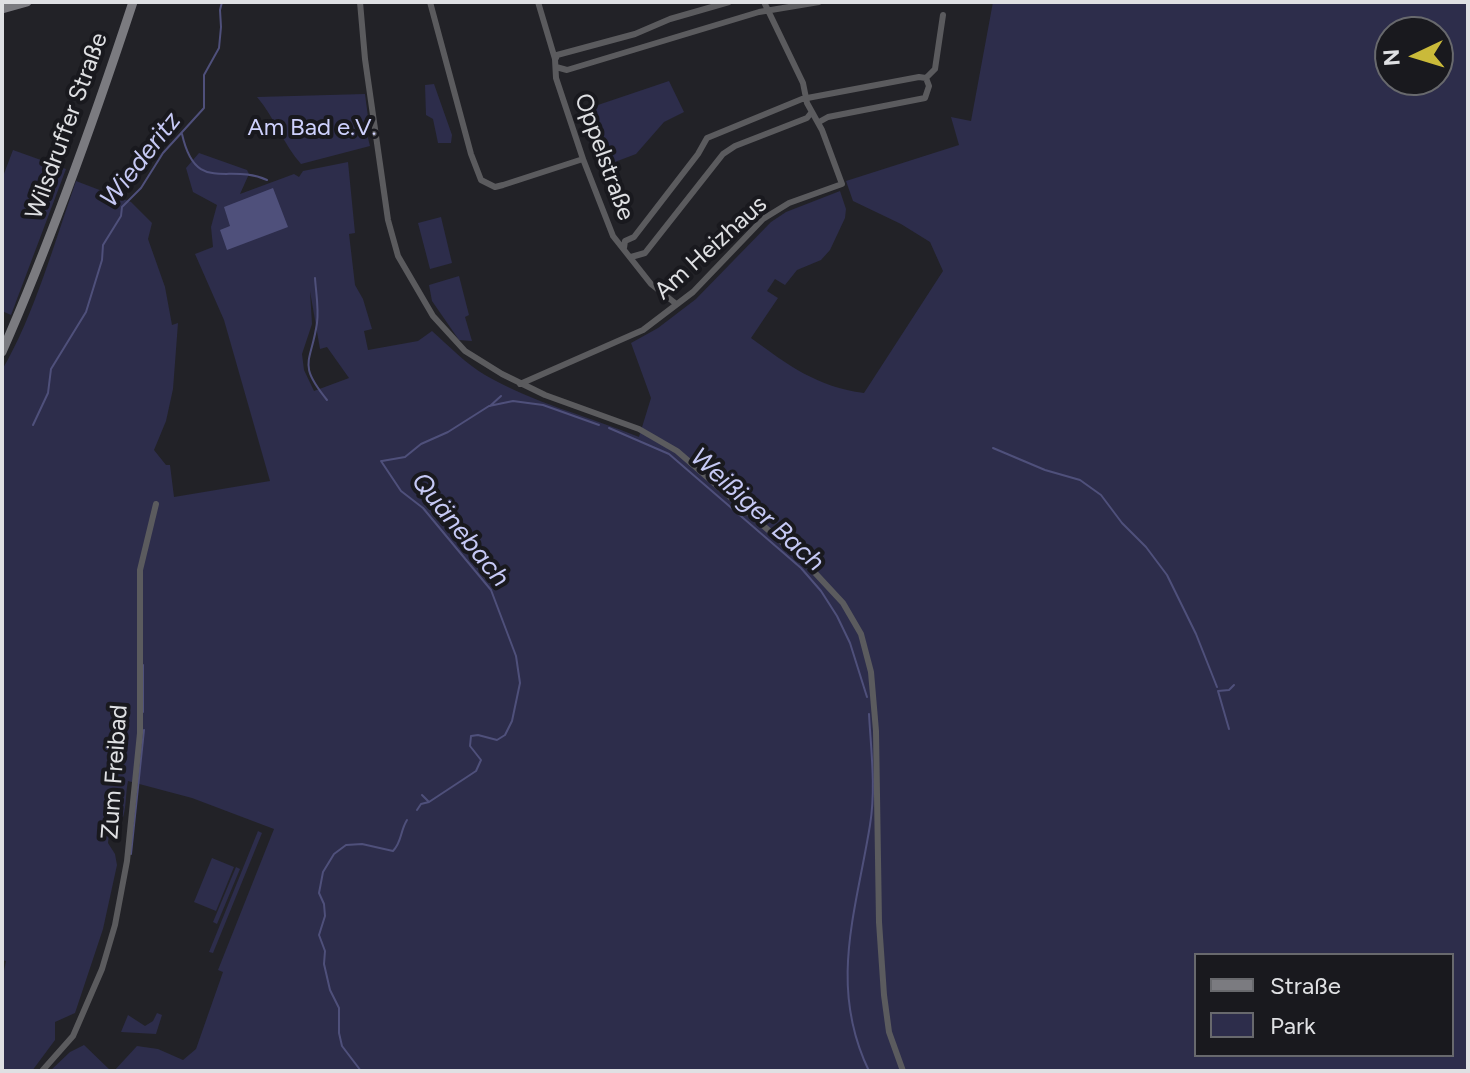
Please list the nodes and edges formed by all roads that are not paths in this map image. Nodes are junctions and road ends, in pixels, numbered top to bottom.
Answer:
1 (27, 2) edge
2 (133, 2) edge
3 (360, 2) edge
4 (430, 2) edge
5 (538, 2) edge
6 (729, 2) edge
7 (764, 2) edge
8 (819, 2) edge
9 (2, 9) edge
10 (768, 11) junction
11 (943, 15) dead end
12 (555, 59) junction
13 (556, 67) junction
14 (928, 82) junction
15 (806, 98) junction
16 (811, 112) junction
17 (819, 122) junction
18 (583, 159) junction
19 (624, 248) junction
20 (631, 257) junction
21 (675, 303) junction
22 (2, 352) edge
23 (520, 384) junction
24 (156, 504) dead end
25 (42, 1071) edge
26 (903, 1071) edge

1 - 9 main road
2 - 22 main road, Wilsdruffer Straße
3 - 23 street
4 - 18 street
5 - 12 street, Oppelstraße
6 - 12 street
7 - 10 street
8 - 10 street
10 - 13 street
10 - 15 street
11 - 14 street
12 - 13 street, Oppelstraße
13 - 18 street, Oppelstraße
14 - 15 street
14 - 17 street
15 - 16 street
15 - 19 street
16 - 17 street
16 - 20 street
17 - 21 street, Am Heizhaus
18 - 19 street, Oppelstraße
19 - 20 street, Oppelstraße
20 - 21 street, Oppelstraße
21 - 23 street, Am Heizhaus
23 - 26 street
24 - 25 street, Zum Freibad

